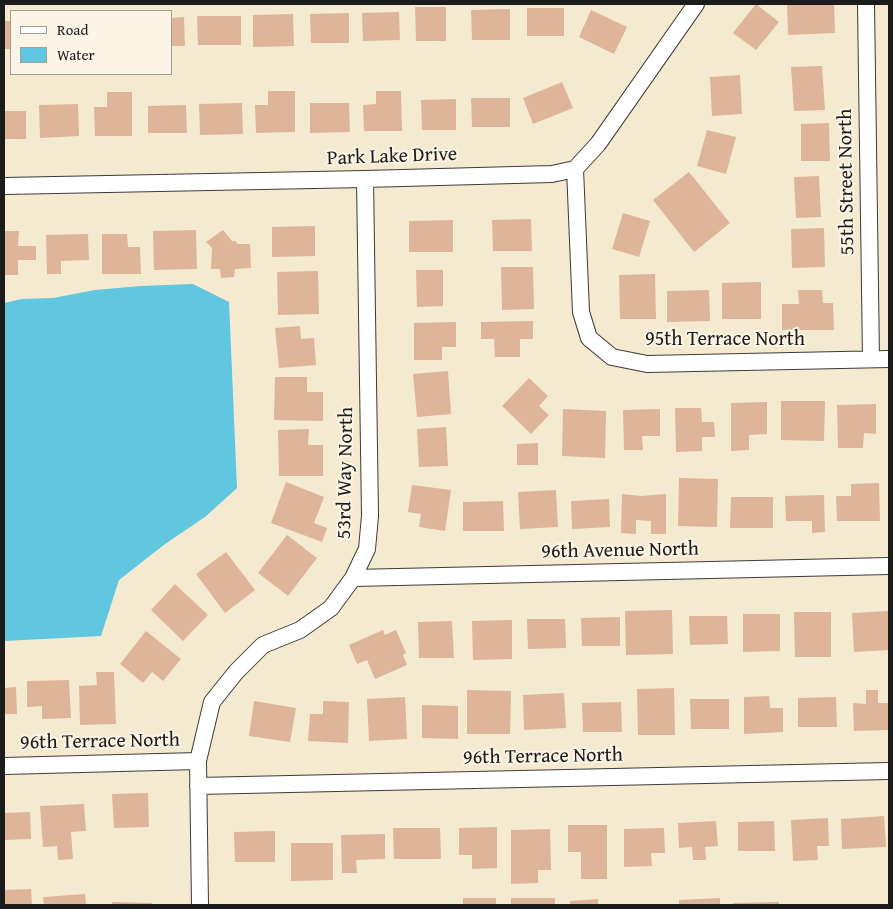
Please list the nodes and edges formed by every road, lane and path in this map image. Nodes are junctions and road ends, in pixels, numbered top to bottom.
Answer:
1 (696, 4) edge
2 (866, 4) edge
3 (575, 169) junction
4 (366, 180) junction
5 (4, 186) edge
6 (889, 359) edge
7 (871, 360) junction
8 (889, 566) edge
9 (353, 578) junction
10 (198, 761) junction
11 (4, 766) edge
12 (889, 771) edge
13 (198, 786) junction
14 (200, 905) edge

1 - 3 street
2 - 7 street, 55th Street North
3 - 4 street, Park Lake Drive
3 - 7 street, 95th Terrace North
4 - 5 street, Park Lake Drive
4 - 9 street, 53rd Way North
6 - 7 street, 95th Terrace North
8 - 9 street, 96th Avenue North
9 - 10 street, 53rd Way North
10 - 11 street, 96th Terrace North
10 - 13 street, 53rd Way North
12 - 13 street, 96th Terrace North
13 - 14 street, 53rd Way North

